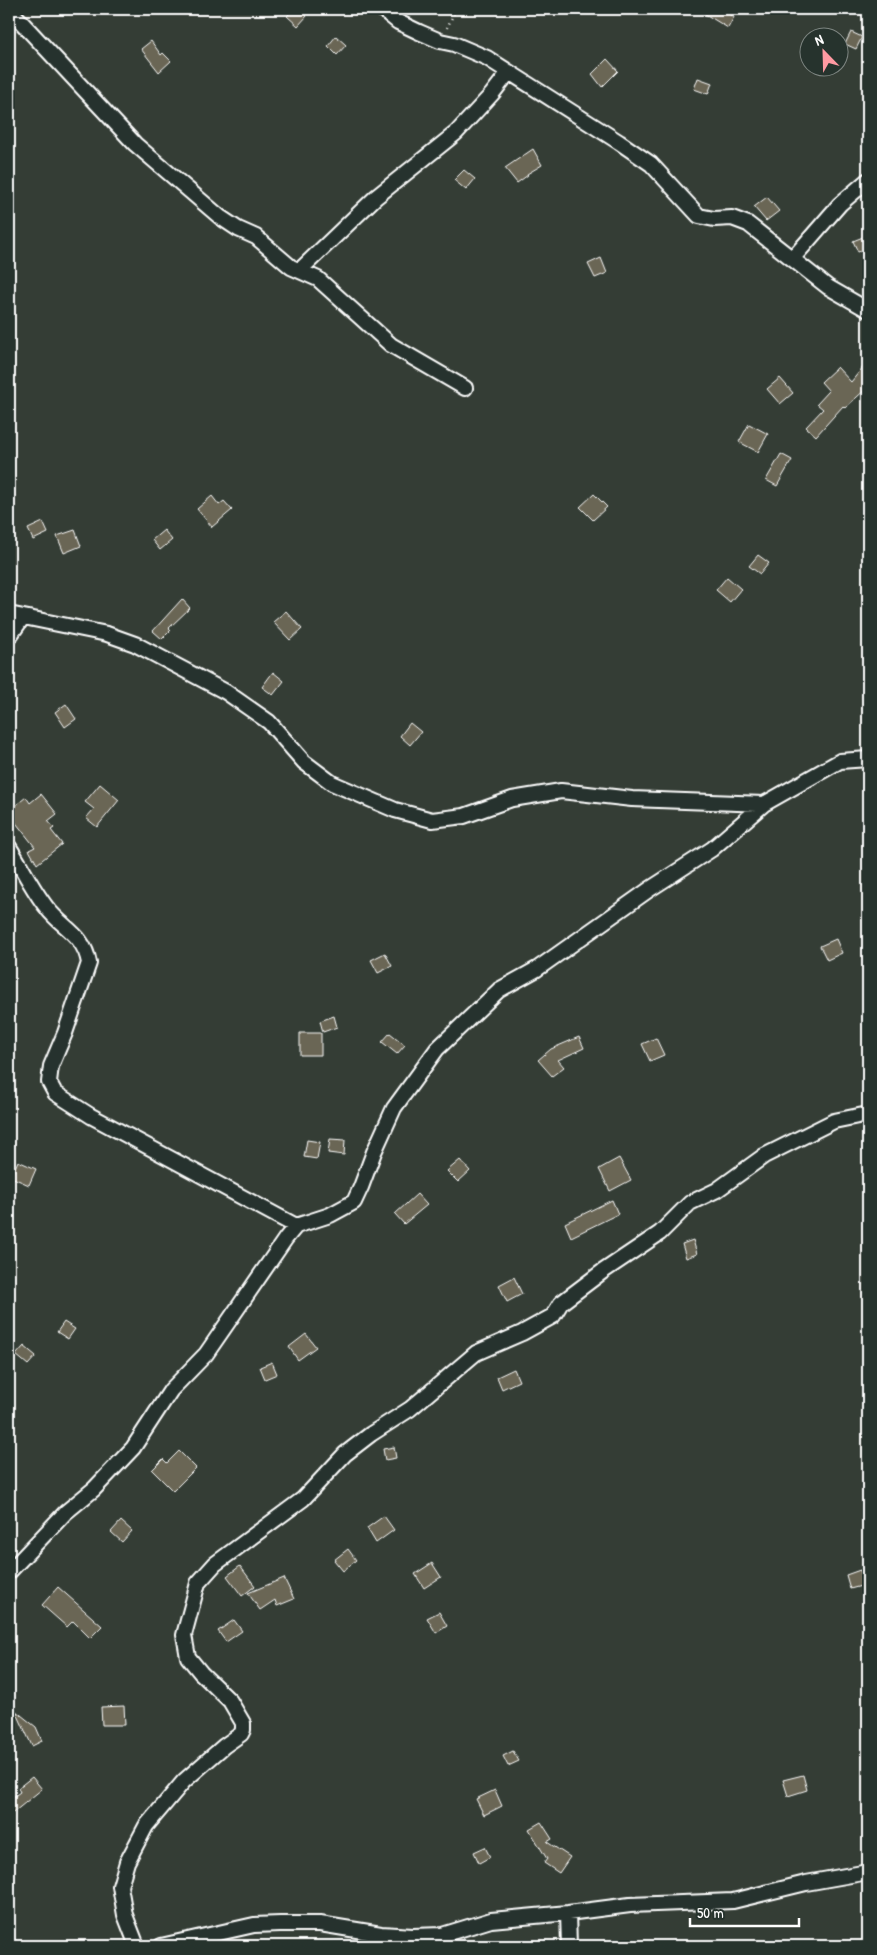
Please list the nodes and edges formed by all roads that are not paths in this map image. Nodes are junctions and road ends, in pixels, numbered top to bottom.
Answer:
1 (9, 9) edge
2 (382, 9) edge
3 (509, 72) junction
4 (868, 180) edge
5 (793, 258) junction
6 (300, 270) junction
7 (868, 310) edge
8 (465, 388) dead end
9 (9, 614) edge
10 (23, 618) junction
11 (9, 637) edge
12 (868, 759) edge
13 (764, 804) junction
14 (9, 847) edge
15 (868, 1114) edge
16 (296, 1226) junction
17 (9, 1572) edge
18 (868, 1872) edge
19 (568, 1913) junction
20 (137, 1946) edge
21 (161, 1946) edge
22 (569, 1946) edge

1 - 6 street
2 - 3 street
3 - 5 street
3 - 6 street
4 - 5 street
5 - 7 street
6 - 8 street
9 - 10 street
10 - 11 street
10 - 13 street
12 - 13 street
13 - 16 street
14 - 16 street
15 - 20 street
16 - 17 street
18 - 19 street
19 - 21 street
19 - 22 street

